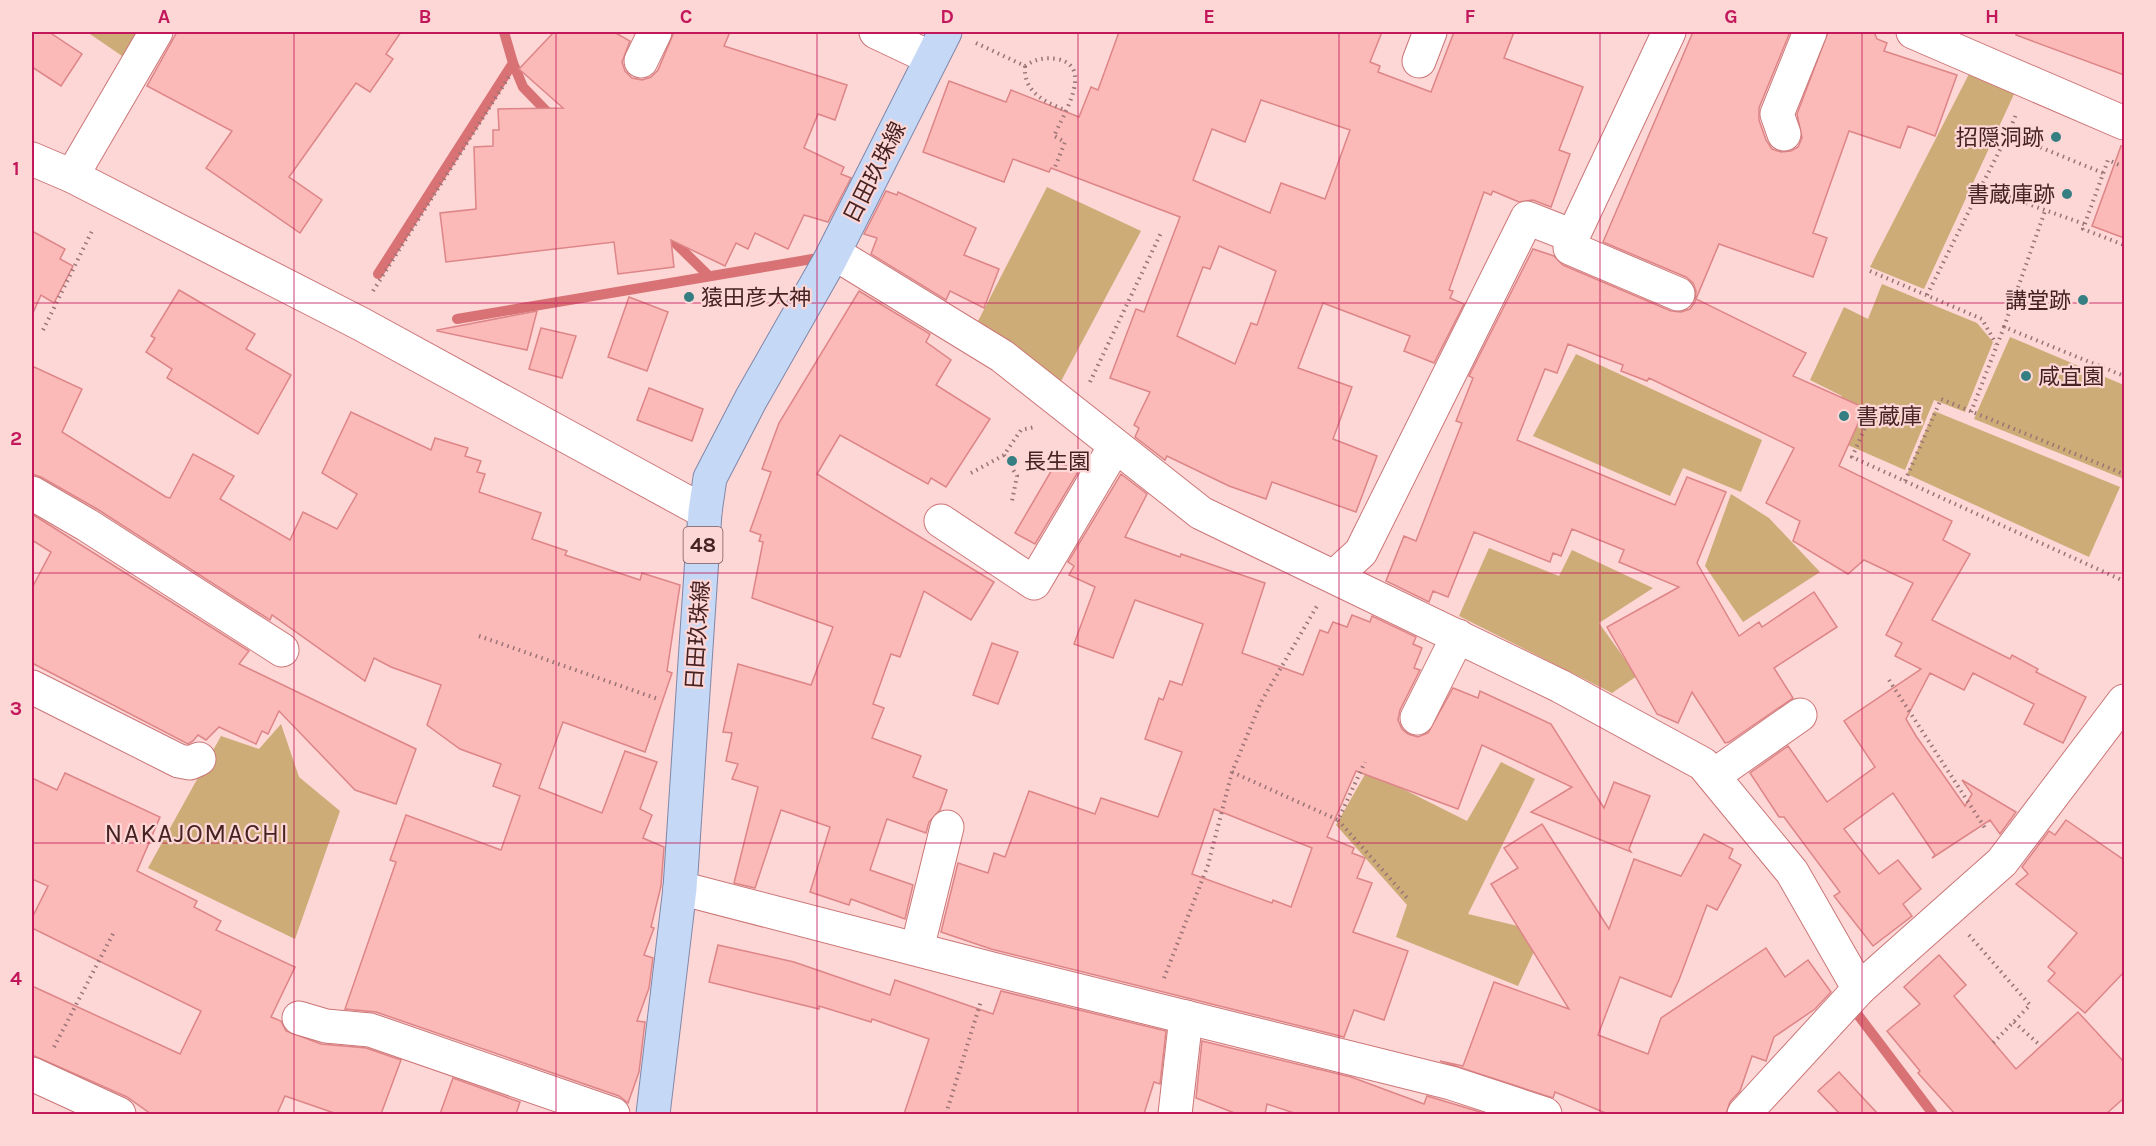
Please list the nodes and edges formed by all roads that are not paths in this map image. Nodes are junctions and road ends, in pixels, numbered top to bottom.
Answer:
1 (156, 32) edge
2 (655, 32) edge
3 (876, 32) edge
4 (1669, 32) edge
5 (1810, 32) edge
6 (1915, 32) edge
7 (949, 44) edge
8 (641, 61) dead end
9 (2124, 123) edge
10 (1784, 134) dead end
11 (34, 165) edge
12 (72, 177) junction
13 (1574, 236) junction
14 (834, 253) junction
15 (1677, 294) dead end
16 (1114, 448) dead end
17 (32, 493) edge
18 (705, 512) junction
19 (941, 521) dead end
20 (1335, 576) junction
21 (1458, 636) junction
22 (282, 650) dead end
23 (32, 687) edge
24 (1800, 716) dead end
25 (1417, 718) dead end
26 (2118, 721) edge
27 (200, 759) dead end
28 (1713, 776) junction
29 (947, 827) dead end
30 (680, 888) junction
31 (917, 949) junction
32 (1859, 989) junction
33 (1186, 1017) junction
34 (299, 1018) dead end
35 (35, 1076) edge
36 (119, 1114) edge
37 (613, 1114) edge
38 (653, 1114) edge
39 (1175, 1114) edge
40 (1544, 1114) edge
41 (1744, 1114) edge

1 - 12 street
2 - 8 street
3 - 7 street
4 - 13 street
5 - 10 street
6 - 9 street
7 - 14 main road, 日田玖珠線 / 48
11 - 12 street
12 - 18 street
13 - 15 street
13 - 20 street
14 - 18 main road, 日田玖珠線 / 48
14 - 20 street
16 - 19 street
17 - 22 street
18 - 30 main road, 日田玖珠線 / 48
20 - 21 street
21 - 25 street
21 - 28 street
23 - 27 street
24 - 28 street
26 - 32 street
28 - 32 street
29 - 31 street
30 - 31 street
30 - 38 main road, 日田玖珠線 / 48
31 - 33 street
32 - 41 street
33 - 39 street
33 - 40 street
34 - 37 street
35 - 36 street

